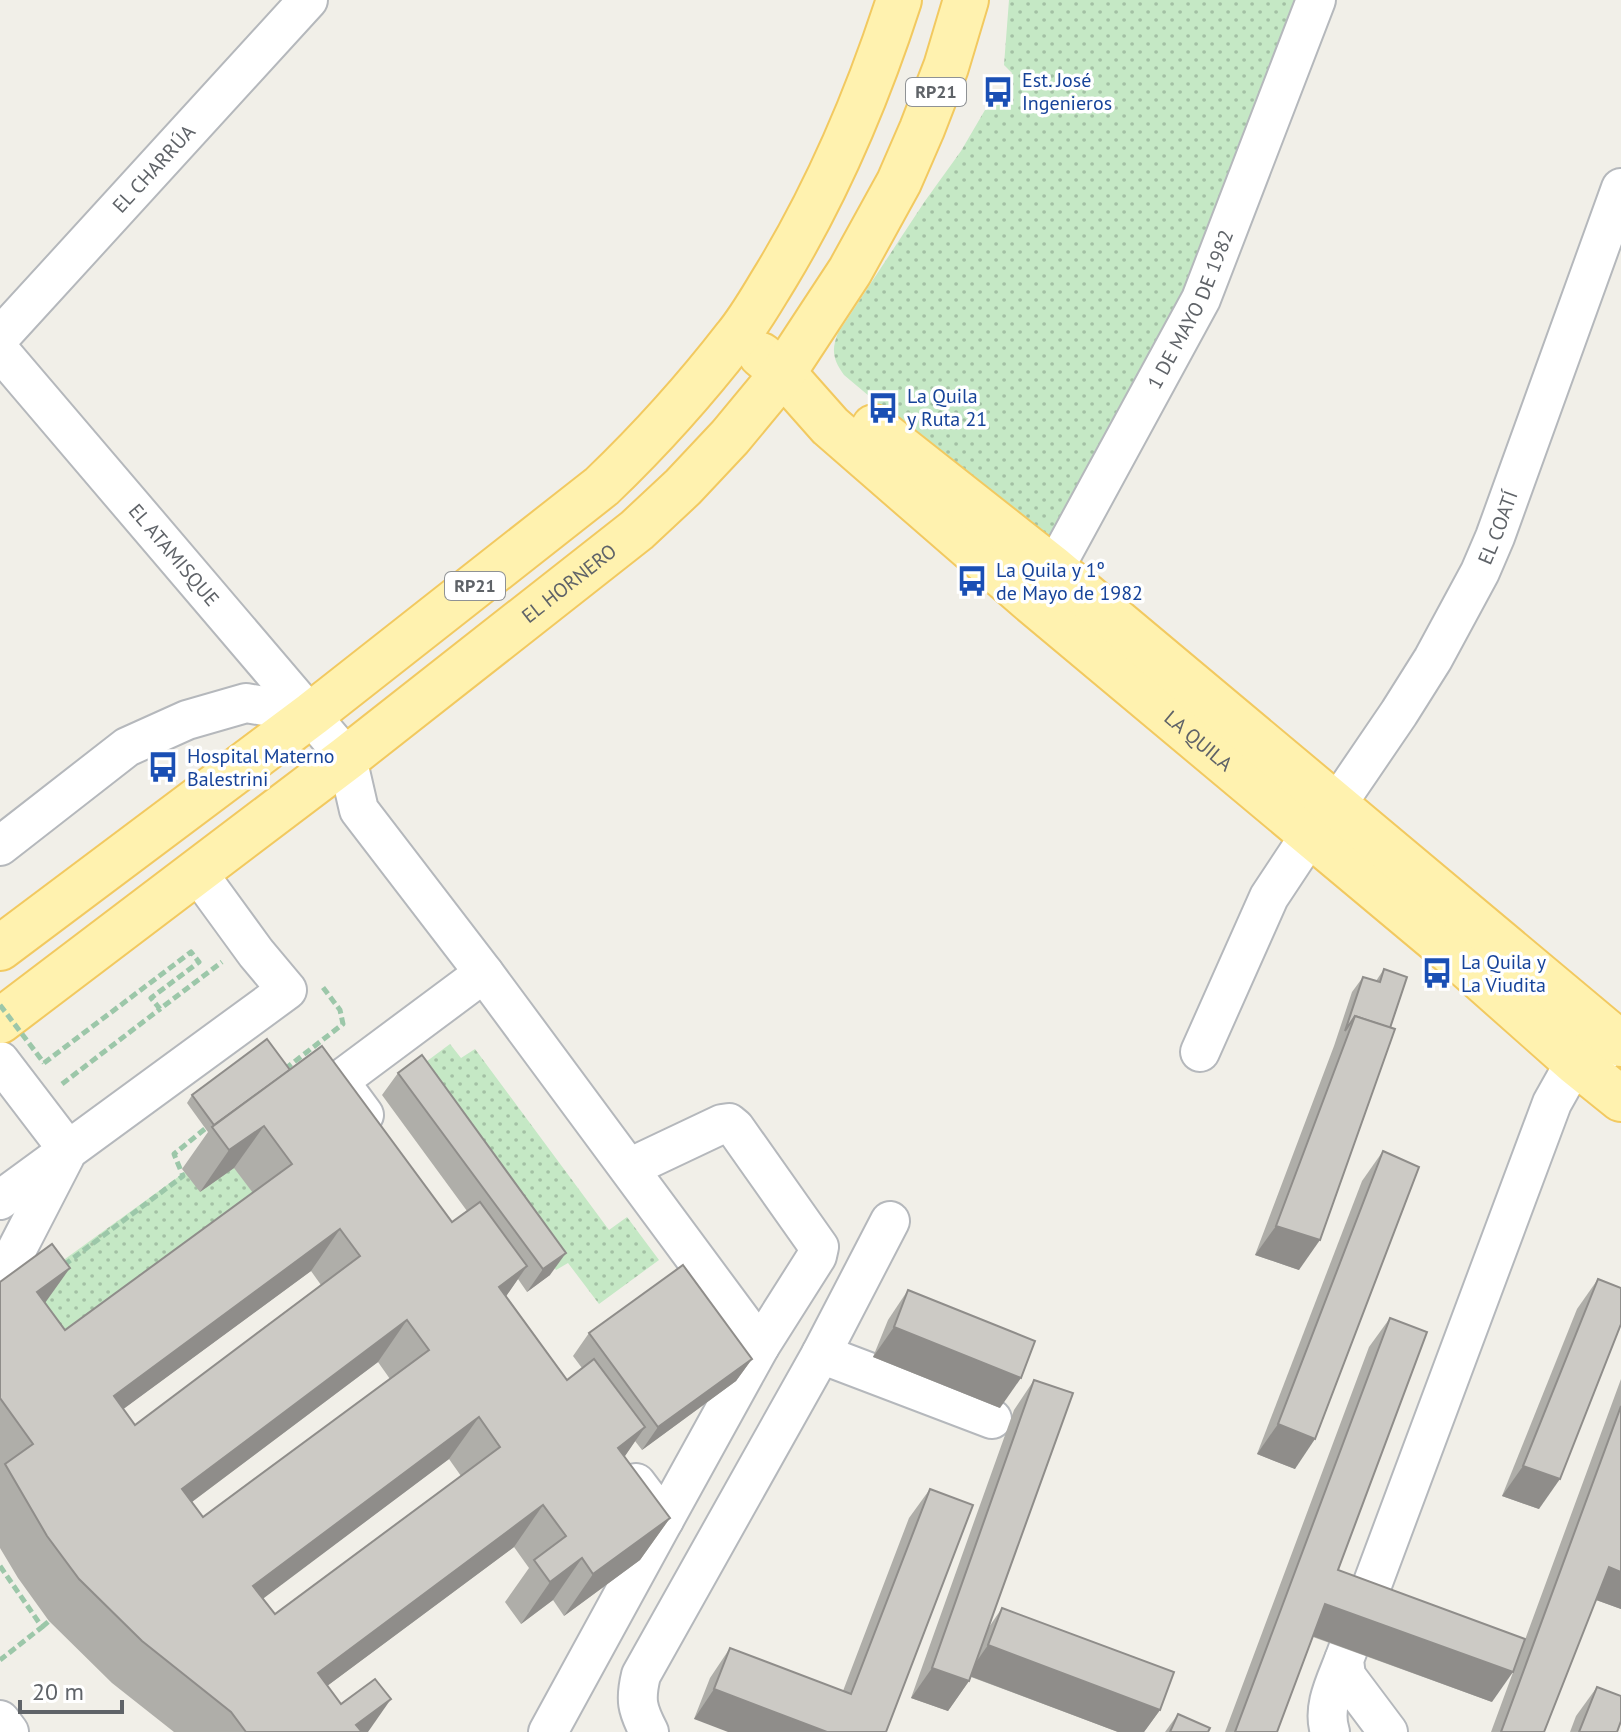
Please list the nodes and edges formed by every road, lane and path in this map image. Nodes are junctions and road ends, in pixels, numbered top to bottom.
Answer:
1 (308, 0) edge
2 (899, 0) edge
3 (966, 0) edge
4 (1316, 0) edge
5 (1621, 188) edge
6 (0, 337) edge
7 (737, 337) junction
8 (0, 351) edge
9 (783, 373) junction
10 (1042, 584) junction
11 (312, 714) junction
12 (347, 758) junction
13 (1322, 821) junction
14 (0, 846) edge
15 (197, 872) junction
16 (0, 948) edge
17 (244, 961) junction
18 (484, 973) junction
19 (0, 1005) edge
20 (160, 1009) junction
21 (0, 1021) edge
22 (1621, 1044) edge
23 (1200, 1052) dead end
24 (0, 1061) edge
25 (1575, 1062) junction
26 (58, 1087) dead end
27 (1621, 1099) edge
28 (206, 1128) edge
29 (385, 1143) edge
30 (68, 1150) junction
31 (629, 1168) junction
32 (0, 1200) edge
33 (890, 1221) dead end
34 (0, 1265) edge
35 (57, 1270) edge
36 (760, 1346) junction
37 (821, 1354) junction
38 (992, 1419) dead end
39 (618, 1458) edge
40 (664, 1520) junction
41 (0, 1566) edge
42 (49, 1621) dead end
43 (42, 1627) junction
44 (0, 1660) edge
45 (1344, 1660) junction
46 (0, 1720) edge
47 (9, 1732) edge
48 (548, 1732) edge
49 (649, 1732) edge
50 (1330, 1732) edge
51 (1388, 1732) edge

1 - 6 street, EL CHARRÚA
2 - 7 main road, RP21
3 - 9 main road, EL HORNERO / RP21
4 - 10 street, 1 DE MAYO DE 1982
5 - 13 street, EL COATÍ
7 - 9 main road, LA QUILA
7 - 11 main road, RP21
8 - 11 street, EL ATAMISQUE
9 - 10 main road, LA QUILA
9 - 12 main road, EL HORNERO / RP21
10 - 13 main road, LA QUILA
11 - 12 street, EL ATAMISQUE
11 - 14 street
11 - 16 main road, RP21
12 - 15 main road, EL HORNERO / RP21
12 - 18 street
13 - 22 main road, LA QUILA
13 - 23 street, EL COATÍ
13 - 25 main road, LA QUILA
15 - 17 street
15 - 21 main road, EL HORNERO / RP21
17 - 20 path
17 - 30 street
18 - 29 street
18 - 31 street
19 - 20 path, bridge
20 - 26 path
22 - 25 street
24 - 30 street
25 - 27 main road, LA QUILA
25 - 45 street
28 - 35 path
30 - 32 street
30 - 34 street
31 - 36 street
31 - 36 street
33 - 37 street
36 - 40 street
37 - 38 street
37 - 49 street
39 - 40 street
40 - 48 street
41 - 43 path
42 - 43 path
43 - 44 path
45 - 50 street
45 - 51 street
46 - 47 street

